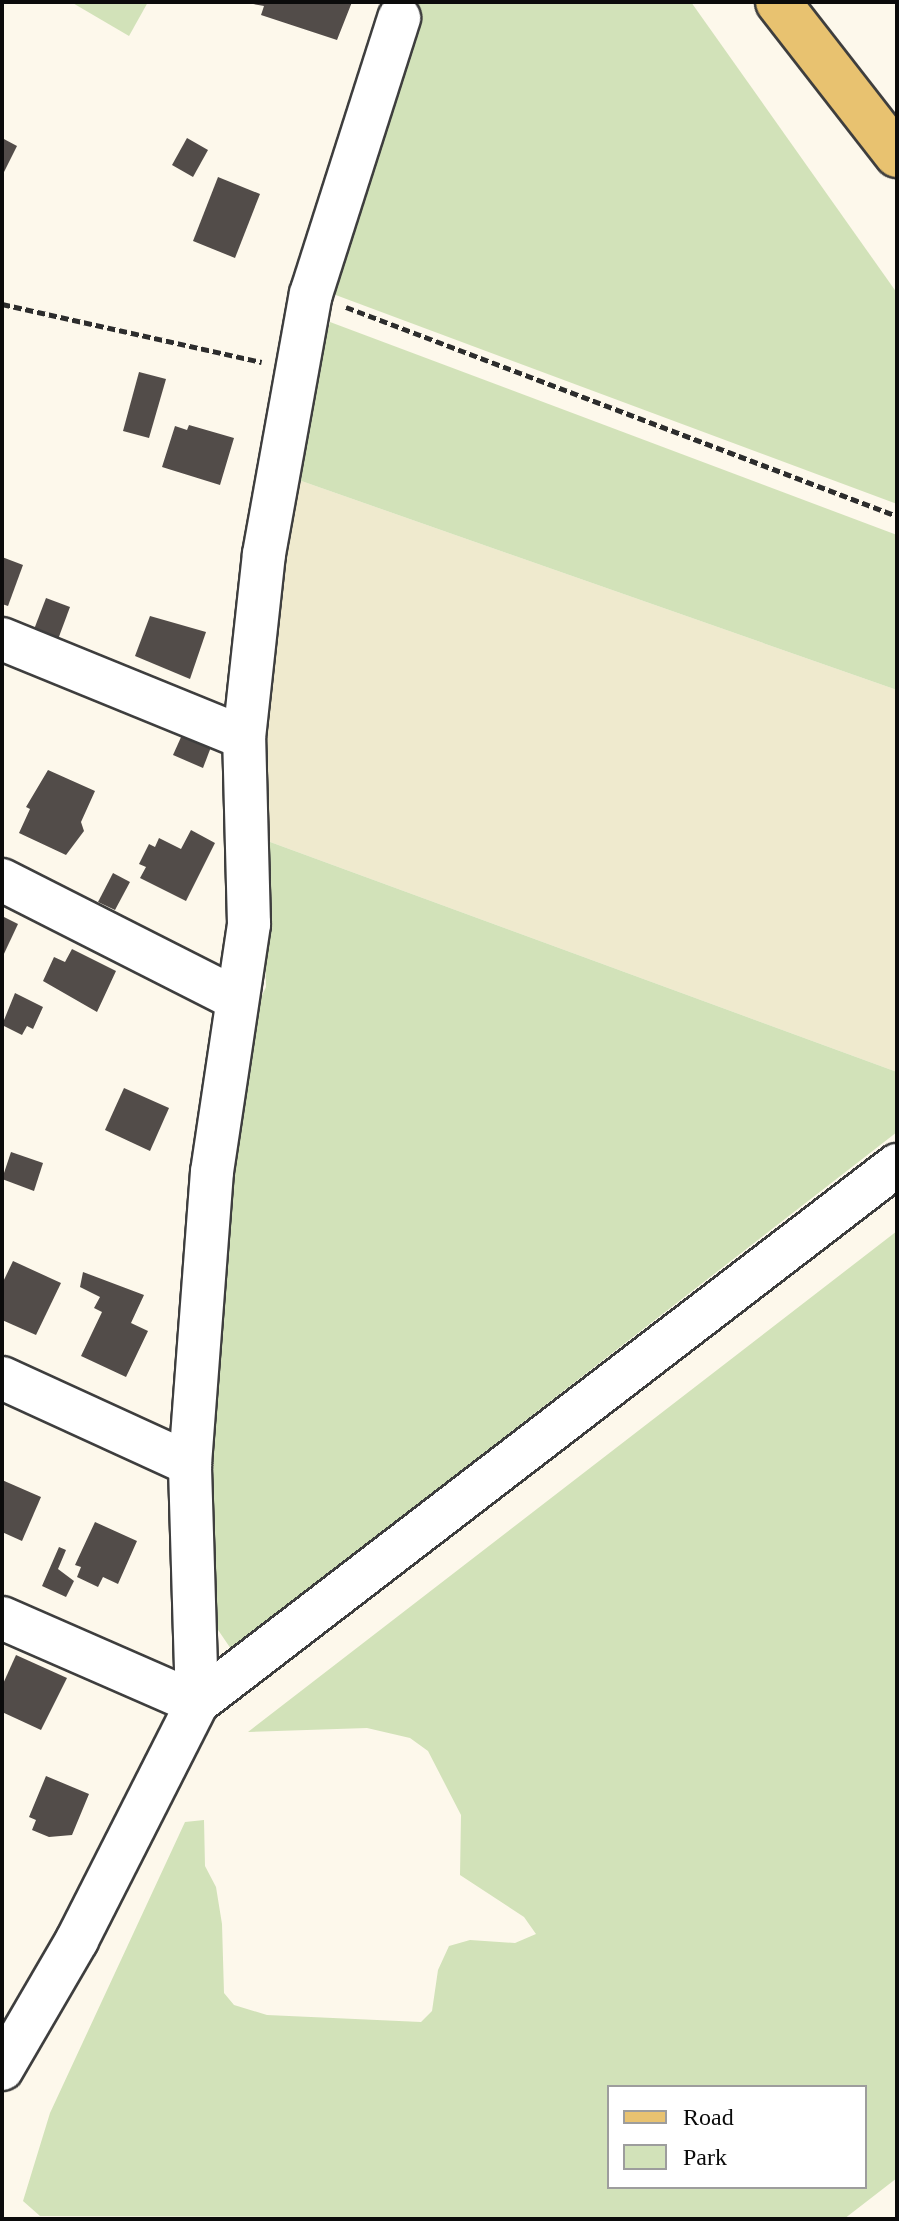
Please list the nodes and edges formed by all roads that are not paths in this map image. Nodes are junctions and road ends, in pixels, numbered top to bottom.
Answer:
1 (778, 2) edge
2 (399, 18) dead end
3 (897, 155) edge
4 (2, 639) edge
5 (244, 738) junction
6 (2, 880) edge
7 (237, 999) junction
8 (897, 1165) edge
9 (2, 1378) edge
10 (190, 1464) junction
11 (2, 1618) edge
12 (197, 1703) junction
13 (2, 2069) edge

1 - 3 main road
2 - 5 street
4 - 5 street
5 - 7 street
6 - 7 street
7 - 10 street
8 - 12 street
9 - 10 street
10 - 12 street
11 - 12 street
12 - 13 street

